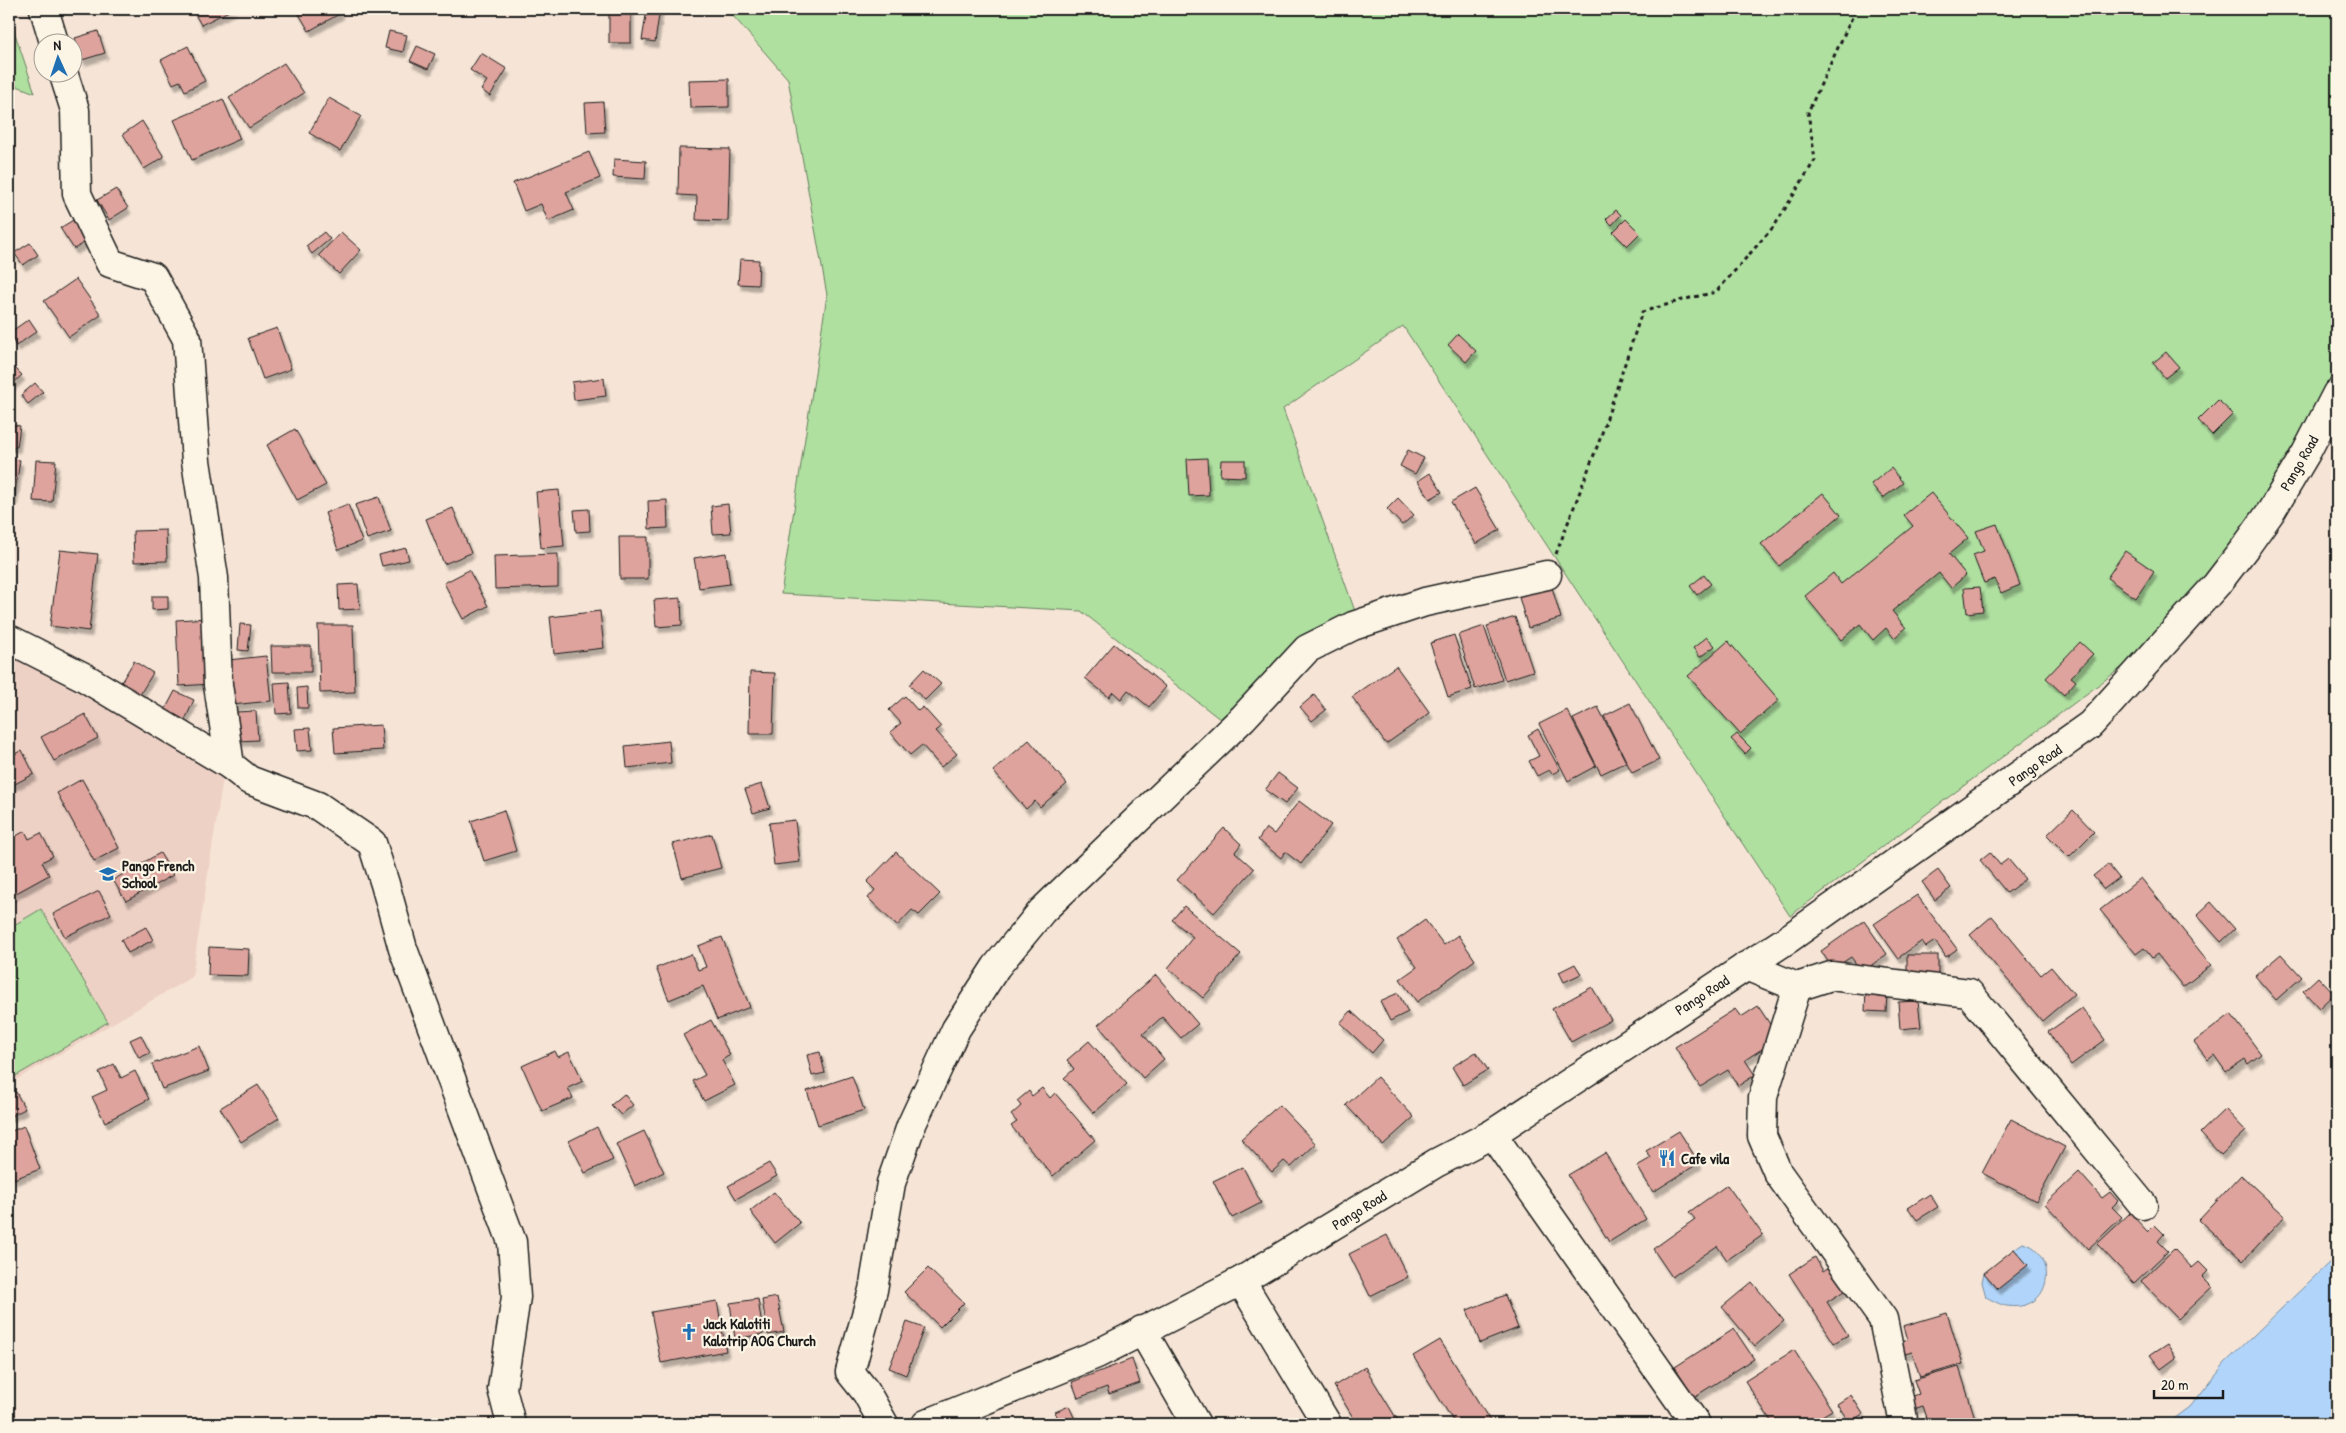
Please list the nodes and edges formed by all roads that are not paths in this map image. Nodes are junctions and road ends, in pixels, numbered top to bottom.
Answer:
1 (44, 9) edge
2 (51, 32) edge
3 (66, 82) edge
4 (2337, 393) edge
5 (1547, 576) road end
6 (9, 639) edge
7 (230, 765) junction
8 (1746, 966) junction
9 (1797, 987) junction
10 (1492, 1134) junction
11 (2143, 1205) dead end
12 (1241, 1281) junction
13 (1142, 1330) junction
14 (511, 1424) edge
15 (884, 1424) edge
16 (926, 1424) edge
17 (1196, 1424) edge
18 (1327, 1424) edge
19 (1696, 1424) edge
20 (1904, 1424) edge

1 - 2 street
3 - 7 street
4 - 8 street, Pango Road
5 - 15 street
6 - 7 street
7 - 14 street
8 - 9 street
8 - 10 street, Pango Road
9 - 11 street
9 - 20 street
10 - 12 street, Pango Road
10 - 19 street
12 - 13 street, Pango Road
12 - 18 street
13 - 16 street, Pango Road
13 - 17 street

